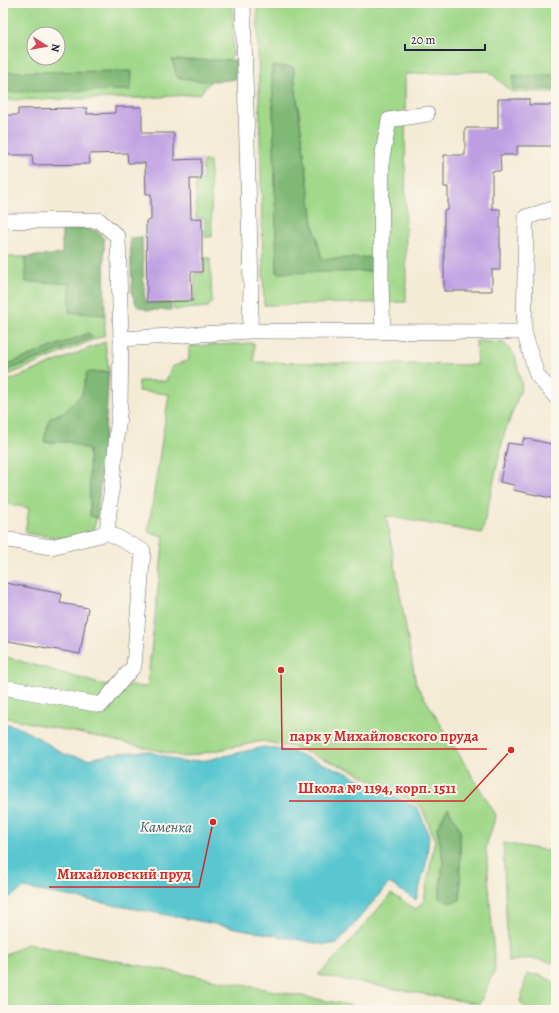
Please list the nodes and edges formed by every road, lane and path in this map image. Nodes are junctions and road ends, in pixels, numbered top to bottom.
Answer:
1 (244, 3) edge
2 (427, 114) dead end
3 (556, 208) edge
4 (3, 221) edge
5 (250, 331) junction
6 (384, 332) junction
7 (524, 332) junction
8 (121, 339) junction
9 (556, 397) edge
10 (107, 532) junction
11 (3, 539) edge
12 (3, 687) edge

1 - 5 lane
2 - 6 lane
3 - 7 lane
4 - 8 lane
5 - 6 lane
5 - 8 lane
6 - 7 lane
7 - 9 lane
8 - 10 lane
10 - 11 lane
10 - 12 lane

